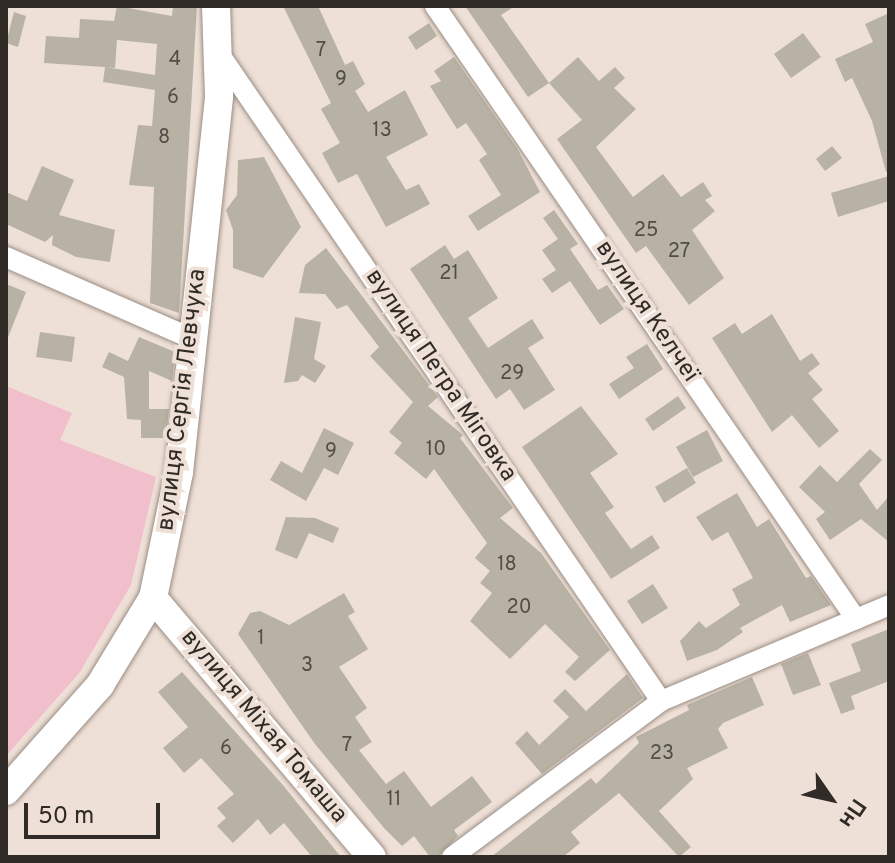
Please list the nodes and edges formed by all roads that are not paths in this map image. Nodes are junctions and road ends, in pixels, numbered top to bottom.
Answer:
1 (216, 6) edge
2 (435, 6) edge
3 (218, 52) junction
4 (6, 257) edge
5 (193, 339) junction
6 (153, 598) junction
7 (889, 605) edge
8 (856, 619) junction
9 (661, 701) junction
10 (6, 791) edge
11 (372, 857) edge
12 (452, 857) edge

1 - 3 main road, вулиця Сергія Левчука
2 - 8 street, вулиця Келчеї
3 - 5 main road, вулиця Сергія Левчука
3 - 9 street, вулиця Петра Міговка
4 - 5 street
5 - 6 main road, вулиця Сергія Левчука
6 - 10 main road, вулиця Сергія Левчука
6 - 11 main road, вулиця Міхая Томаша
7 - 8 street
8 - 9 street
9 - 12 street

